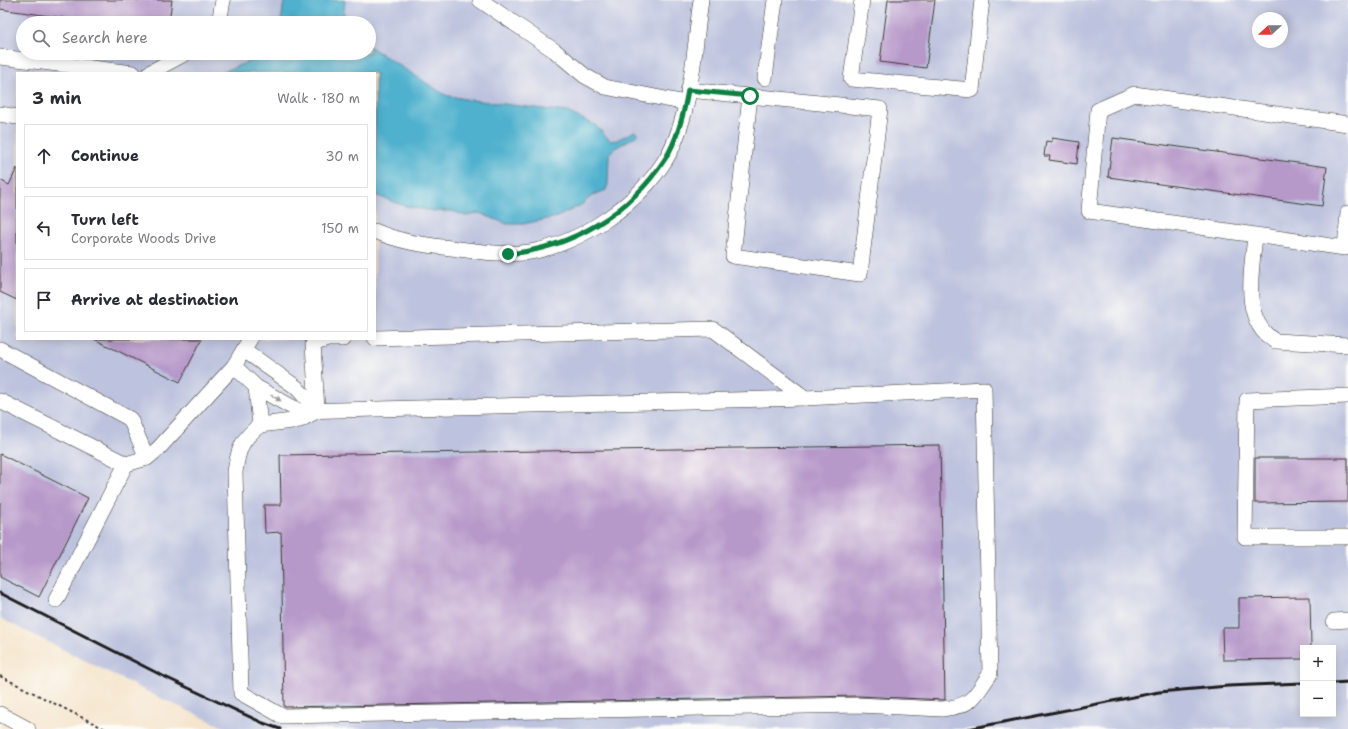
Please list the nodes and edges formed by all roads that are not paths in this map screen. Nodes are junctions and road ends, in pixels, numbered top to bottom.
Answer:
1 (223, 0) edge
2 (480, 0) edge
3 (702, 0) edge
4 (775, 0) edge
5 (862, 0) edge
6 (982, 0) edge
7 (220, 16) edge
8 (0, 58) edge
9 (16, 60) edge
10 (18, 60) edge
11 (173, 60) edge
12 (124, 72) edge
13 (150, 72) edge
14 (765, 78) dead end
15 (687, 96) junction
16 (750, 96) junction
17 (0, 114) edge
18 (16, 116) edge
19 (1348, 124) edge
20 (1348, 214) edge
21 (376, 231) edge
22 (1255, 236) junction
23 (376, 338) edge
24 (325, 340) edge
25 (247, 344) edge
26 (1348, 345) edge
27 (0, 349) edge
28 (234, 366) junction
29 (256, 387) junction
30 (1348, 396) edge
31 (805, 398) junction
32 (0, 401) edge
33 (317, 410) junction
34 (260, 424) junction
35 (147, 458) junction
36 (126, 464) junction
37 (1348, 537) edge
38 (56, 600) dead end
39 (0, 714) edge
40 (28, 729) edge

1 - 7 street
2 - 15 street
3 - 15 street
4 - 14 street
5 - 6 street
8 - 9 street
10 - 12 street
11 - 13 street
15 - 16 street
15 - 21 street
16 - 16 street
17 - 18 street
19 - 22 street
20 - 22 street
22 - 26 street
23 - 31 street
24 - 33 street
25 - 28 street
25 - 33 street
27 - 35 street
28 - 29 street
28 - 35 street
29 -> 33 street
29 - 34 street
30 - 37 street
31 - 33 street
31 - 34 street
32 - 36 street
33 - 34 street
35 - 36 street
36 - 38 street
39 - 40 street

